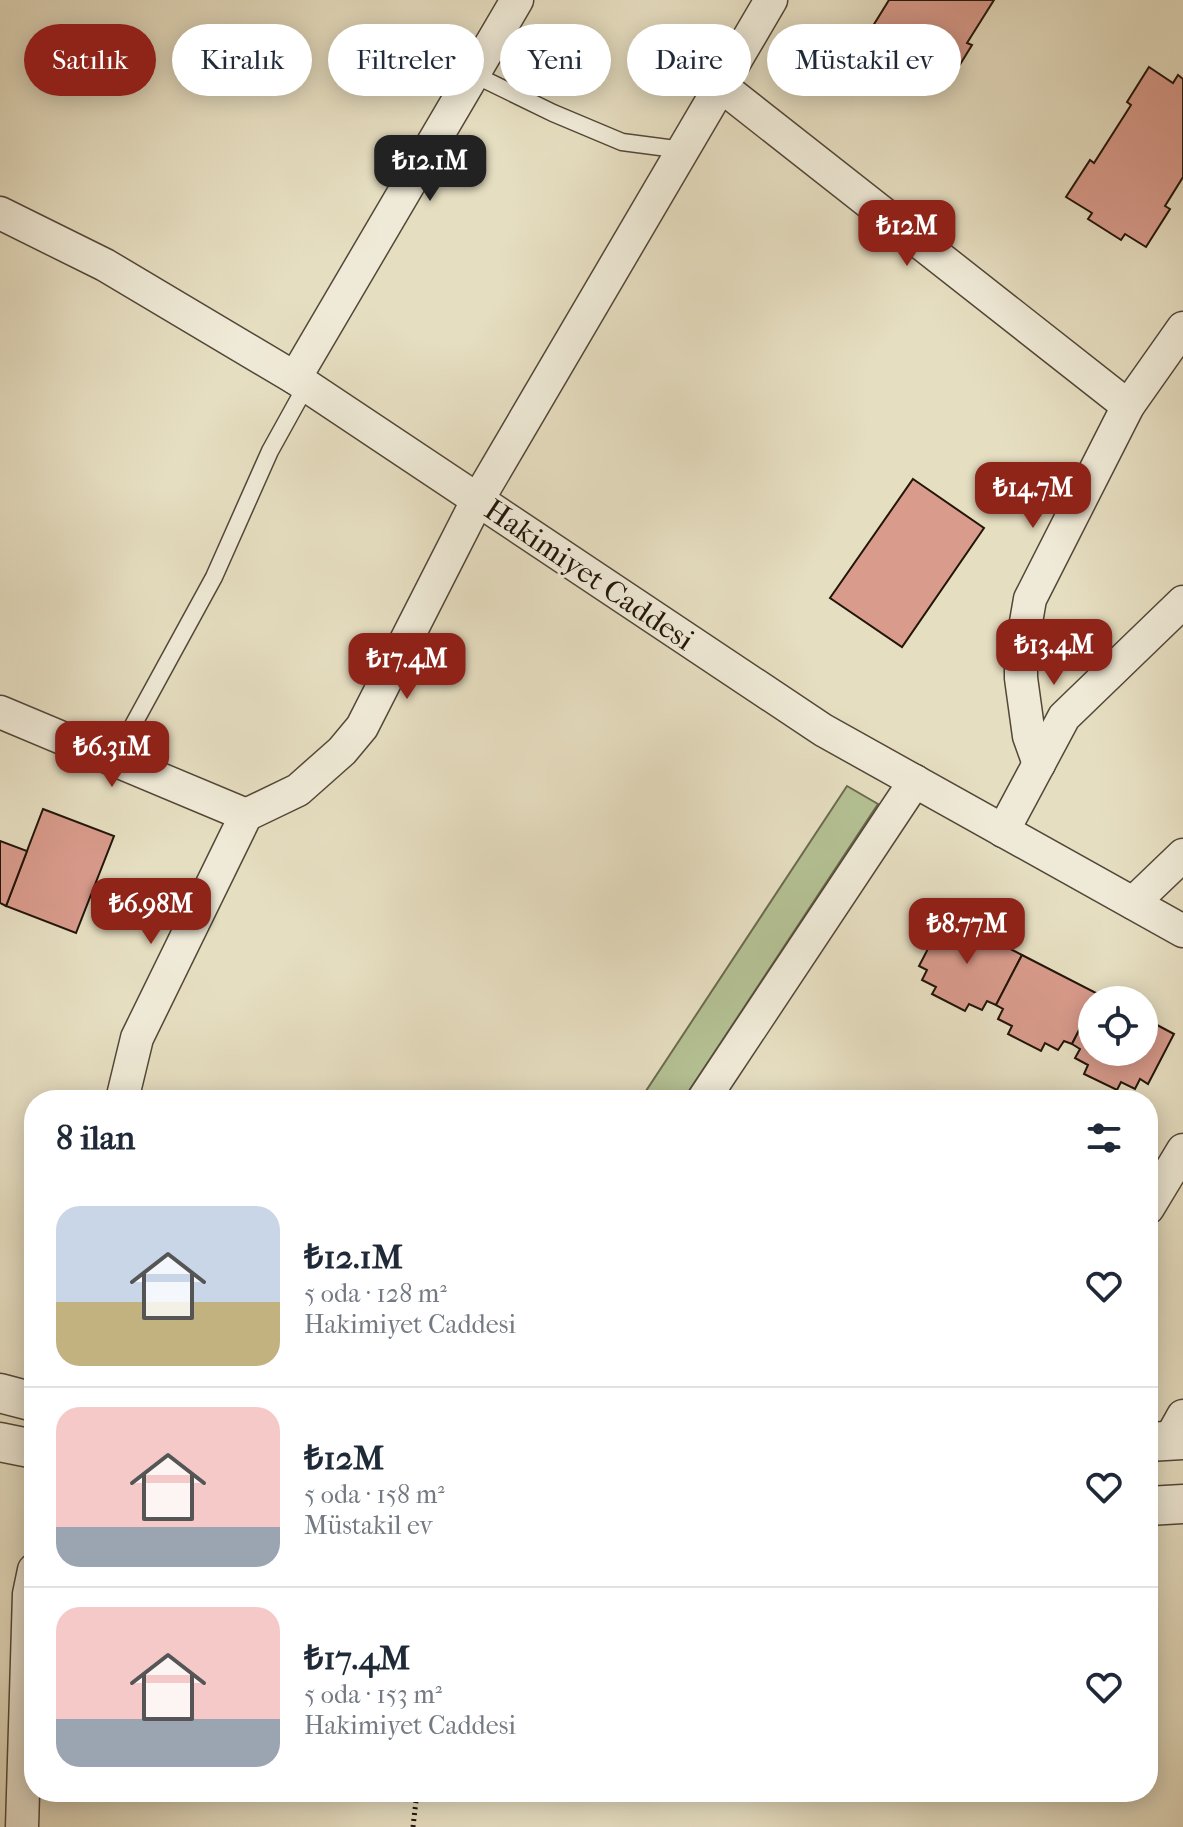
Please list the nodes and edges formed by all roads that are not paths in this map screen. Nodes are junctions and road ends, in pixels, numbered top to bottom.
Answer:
1 (517, 0) edge
2 (771, 0) edge
3 (751, 34) edge
4 (484, 56) edge
5 (484, 79) edge
6 (461, 96) edge
7 (715, 96) edge
8 (734, 96) edge
9 (683, 150) junction
10 (0, 213) edge
11 (1183, 328) edge
12 (301, 382) junction
13 (1128, 406) junction
14 (477, 501) junction
15 (1183, 602) edge
16 (0, 712) edge
17 (114, 760) junction
18 (1039, 764) junction
19 (915, 781) junction
20 (246, 815) junction
21 (1003, 831) junction
22 (1183, 855) edge
23 (1133, 903) junction
24 (1183, 931) edge
25 (124, 1090) edge
26 (710, 1090) edge
27 (1183, 1150) edge
28 (1158, 1191) edge
29 (0, 1393) edge
30 (24, 1399) edge
31 (0, 1442) edge
32 (24, 1447) edge
33 (1183, 1504) edge
34 (1158, 1505) edge
35 (24, 1760) edge
36 (22, 1827) edge

1 - 4 street
2 - 3 street
5 - 9 lane
6 - 12 street
7 - 9 street
8 - 13 street
9 - 14 street
10 - 12 street, Hakimiyet Caddesi
11 - 13 street
12 - 14 street, Hakimiyet Caddesi
12 - 17 lane
13 - 18 street
14 - 19 street, Hakimiyet Caddesi
14 - 20 street
15 - 18 street
16 - 17 street
17 - 20 street
18 - 21 street
19 - 21 street, Hakimiyet Caddesi
19 - 26 street
20 - 25 street
21 - 23 street, Hakimiyet Caddesi
22 - 23 street
23 - 24 street, Hakimiyet Caddesi
27 - 28 street
29 - 30 street
31 - 32 street
33 - 34 street
35 - 36 street

